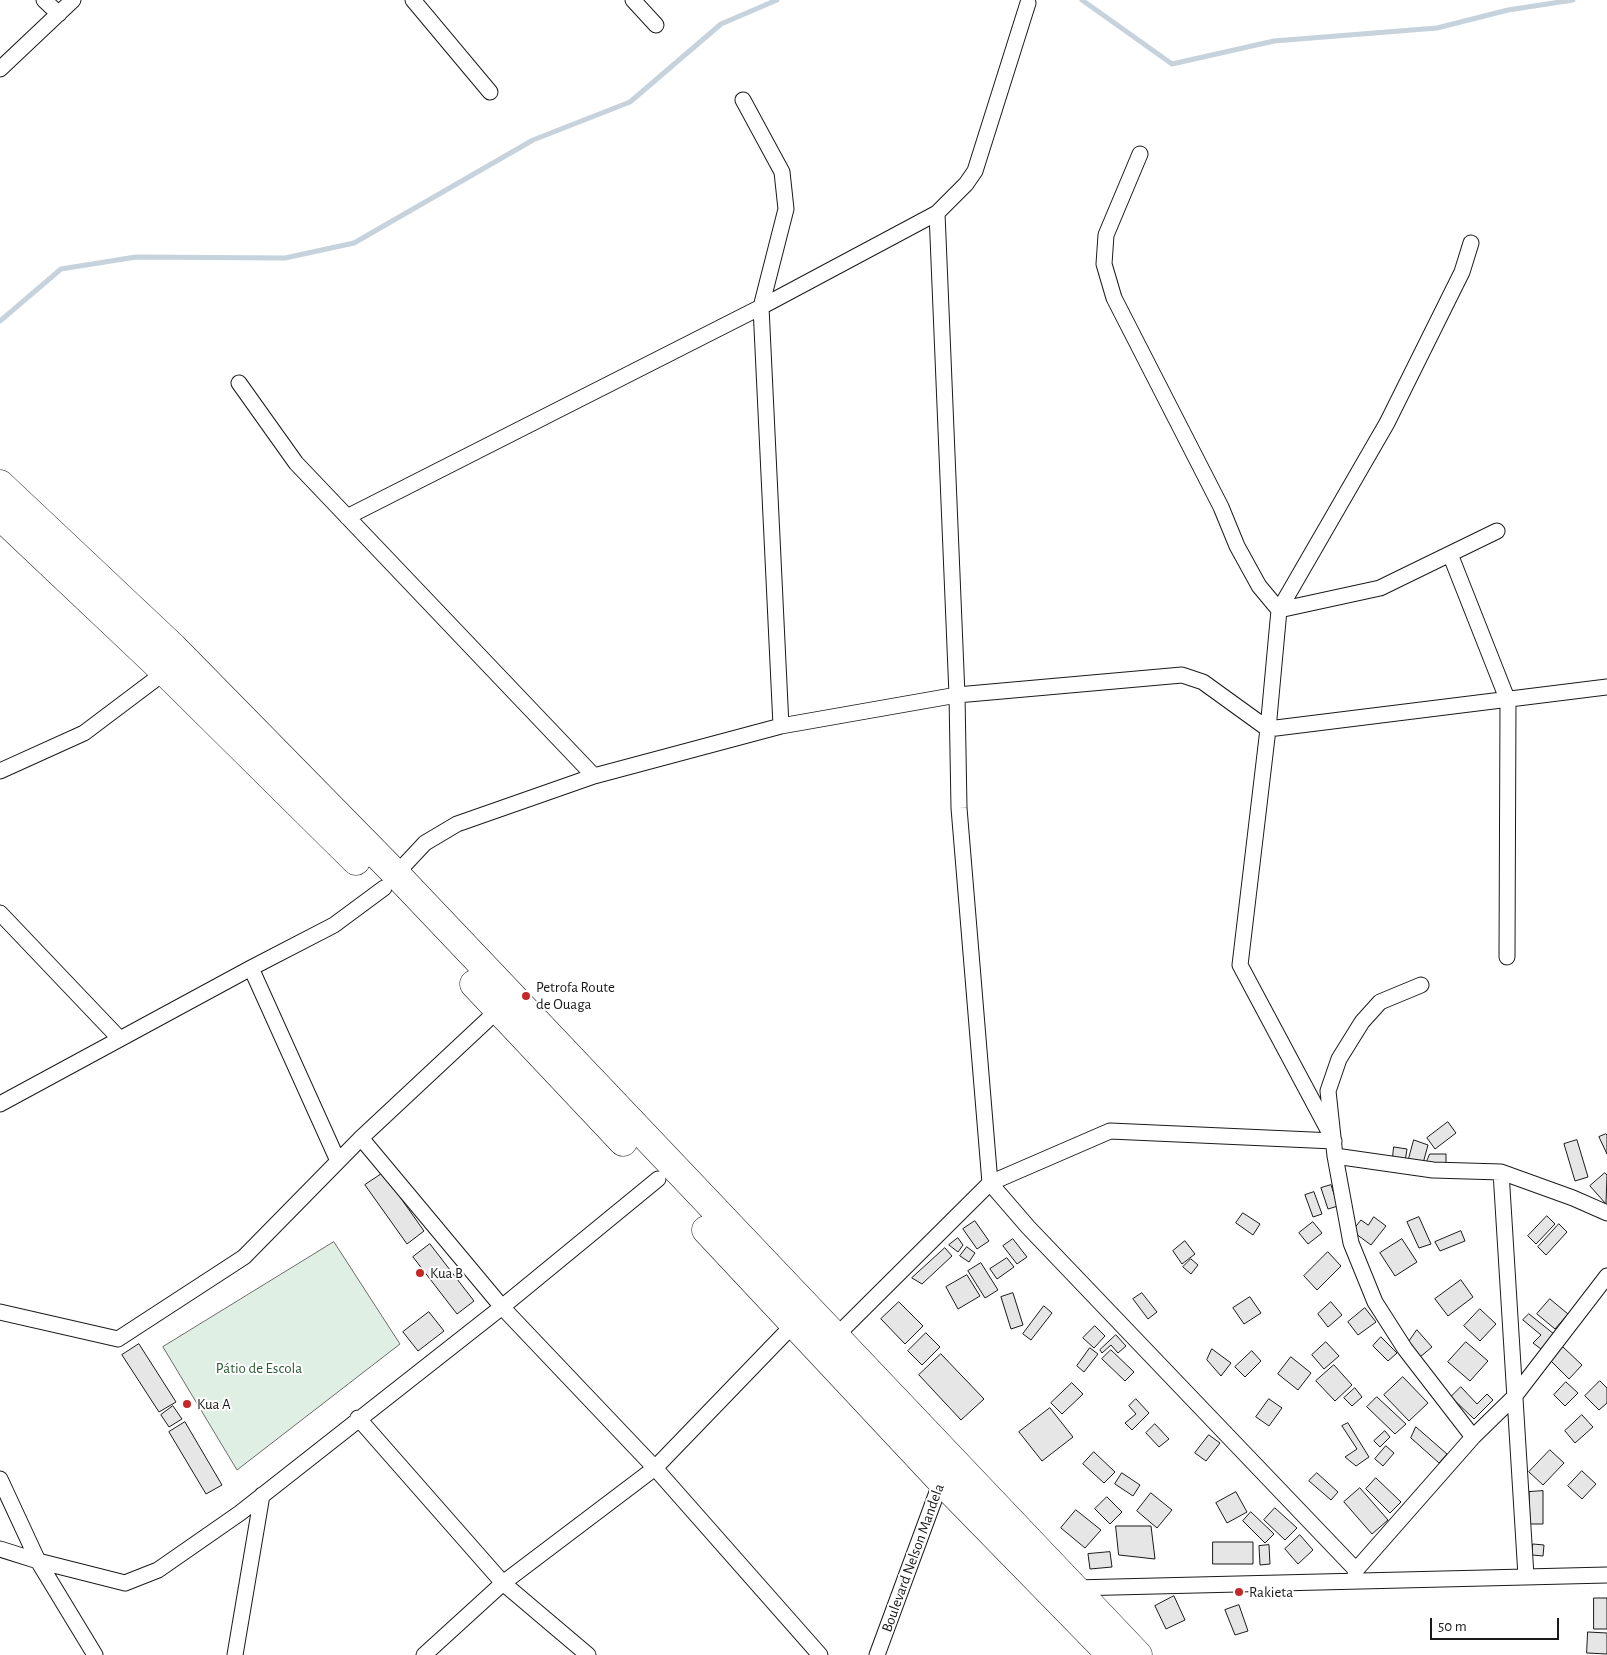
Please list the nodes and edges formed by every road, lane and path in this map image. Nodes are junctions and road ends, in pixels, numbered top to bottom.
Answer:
1 (44, 0) edge
2 (73, 0) edge
3 (413, 0) edge
4 (633, 0) edge
5 (1028, 3) dead end
6 (59, 14) junction
7 (656, 25) dead end
8 (0, 69) edge
9 (490, 92) dead end
10 (743, 100) dead end
11 (1140, 154) dead end
12 (936, 213) junction
13 (1471, 243) dead end
14 (761, 307) junction
15 (239, 384) dead end
16 (0, 484) edge
17 (0, 516) edge
18 (347, 517) junction
19 (1497, 531) dead end
20 (1450, 554) junction
21 (1279, 610) junction
22 (165, 672) junction
23 (1607, 687) edge
24 (958, 695) junction
25 (1508, 701) junction
26 (781, 726) junction
27 (1268, 729) junction
28 (0, 771) edge
29 (594, 776) junction
30 (390, 881) junction
31 (0, 913) edge
32 (1508, 957) dead end
33 (466, 961) junction
34 (251, 968) junction
35 (1421, 985) dead end
36 (498, 1010) junction
37 (120, 1038) junction
38 (0, 1104) edge
39 (361, 1138) junction
40 (1335, 1148) junction
41 (338, 1161) junction
42 (1501, 1172) junction
43 (658, 1179) junction
44 (990, 1183) junction
45 (1607, 1213) edge
46 (1607, 1276) edge
47 (502, 1307) junction
48 (0, 1312) edge
49 (794, 1324) junction
50 (834, 1338) junction
51 (1514, 1397) junction
52 (358, 1418) junction
53 (1473, 1438) junction
54 (654, 1468) junction
55 (946, 1471) junction
56 (0, 1479) edge
57 (262, 1495) junction
58 (0, 1549) edge
59 (38, 1561) junction
60 (1355, 1575) junction
61 (1607, 1575) edge
62 (1526, 1576) junction
63 (503, 1583) junction
64 (1065, 1594) junction
65 (95, 1655) edge
66 (235, 1655) edge
67 (424, 1655) edge
68 (588, 1655) edge
69 (820, 1655) edge
70 (877, 1655) edge
71 (1111, 1655) edge
72 (1138, 1655) edge

1 - 6 street
2 - 6 street
3 - 9 street
4 - 7 street
5 - 12 street
6 - 8 street
10 - 14 street
11 - 21 street
12 - 14 street
12 - 24 street
13 - 21 street
14 - 18 street
14 - 26 street
15 - 18 street
16 - 30 highway
17 - 22 highway
18 - 29 street
19 - 20 street
20 - 21 street
20 - 25 street
21 - 27 street
22 - 28 street
22 - 30 highway
23 - 25 street
24 - 26 street
24 - 27 street
24 - 44 street
25 - 27 street
25 - 32 street
26 - 29 street
27 - 40 street
29 - 30 street
30 - 33 highway
30 - 34 street
31 - 37 street
33 - 36 highway
33 - 50 highway
34 - 37 street
34 - 41 street
35 - 40 street
36 - 39 street
36 - 43 highway
37 - 38 street
39 - 41 street
39 - 47 street
40 - 42 street
40 - 44 street
40 - 53 street
41 - 48 street
42 - 45 street
42 - 51 street
43 - 47 street
43 - 49 highway
44 - 50 street
44 - 60 street
46 - 51 street
47 - 52 street
47 - 54 street
49 - 54 street
49 - 55 highway
50 - 55 highway
51 - 53 street
51 - 62 street
52 - 57 street
52 - 63 street
53 - 60 street
54 - 63 street
54 - 69 street
55 - 64 highway
55 - 70 street, Boulevard Nelson Mandela
56 - 59 street
57 - 59 street
57 - 66 street
58 - 59 street
59 - 65 street
60 - 62 street
60 - 64 street
61 - 62 street
63 - 67 street
63 - 68 street
64 - 71 highway
64 - 72 highway

